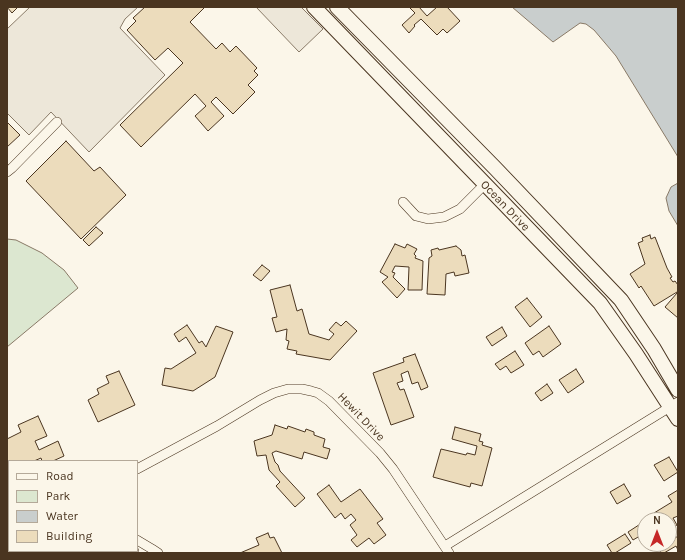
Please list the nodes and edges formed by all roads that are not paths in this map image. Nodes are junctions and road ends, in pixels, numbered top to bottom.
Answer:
1 (314, 7) edge
2 (337, 7) edge
3 (57, 122) dead end
4 (7, 172) edge
5 (484, 184) junction
6 (403, 202) dead end
7 (678, 390) edge
8 (674, 404) edge
9 (678, 419) edge
10 (138, 468) edge
11 (138, 541) edge
12 (447, 550) edge
13 (158, 553) edge

1 - 5 main road, Ocean Drive
2 - 7 main road, Ocean Drive
3 - 4 street
5 - 6 street
5 - 8 main road, Ocean Drive
8 - 9 main road, Ocean Drive
8 - 12 street, Hewit Drive
10 - 12 street, Hewit Drive
11 - 13 street

